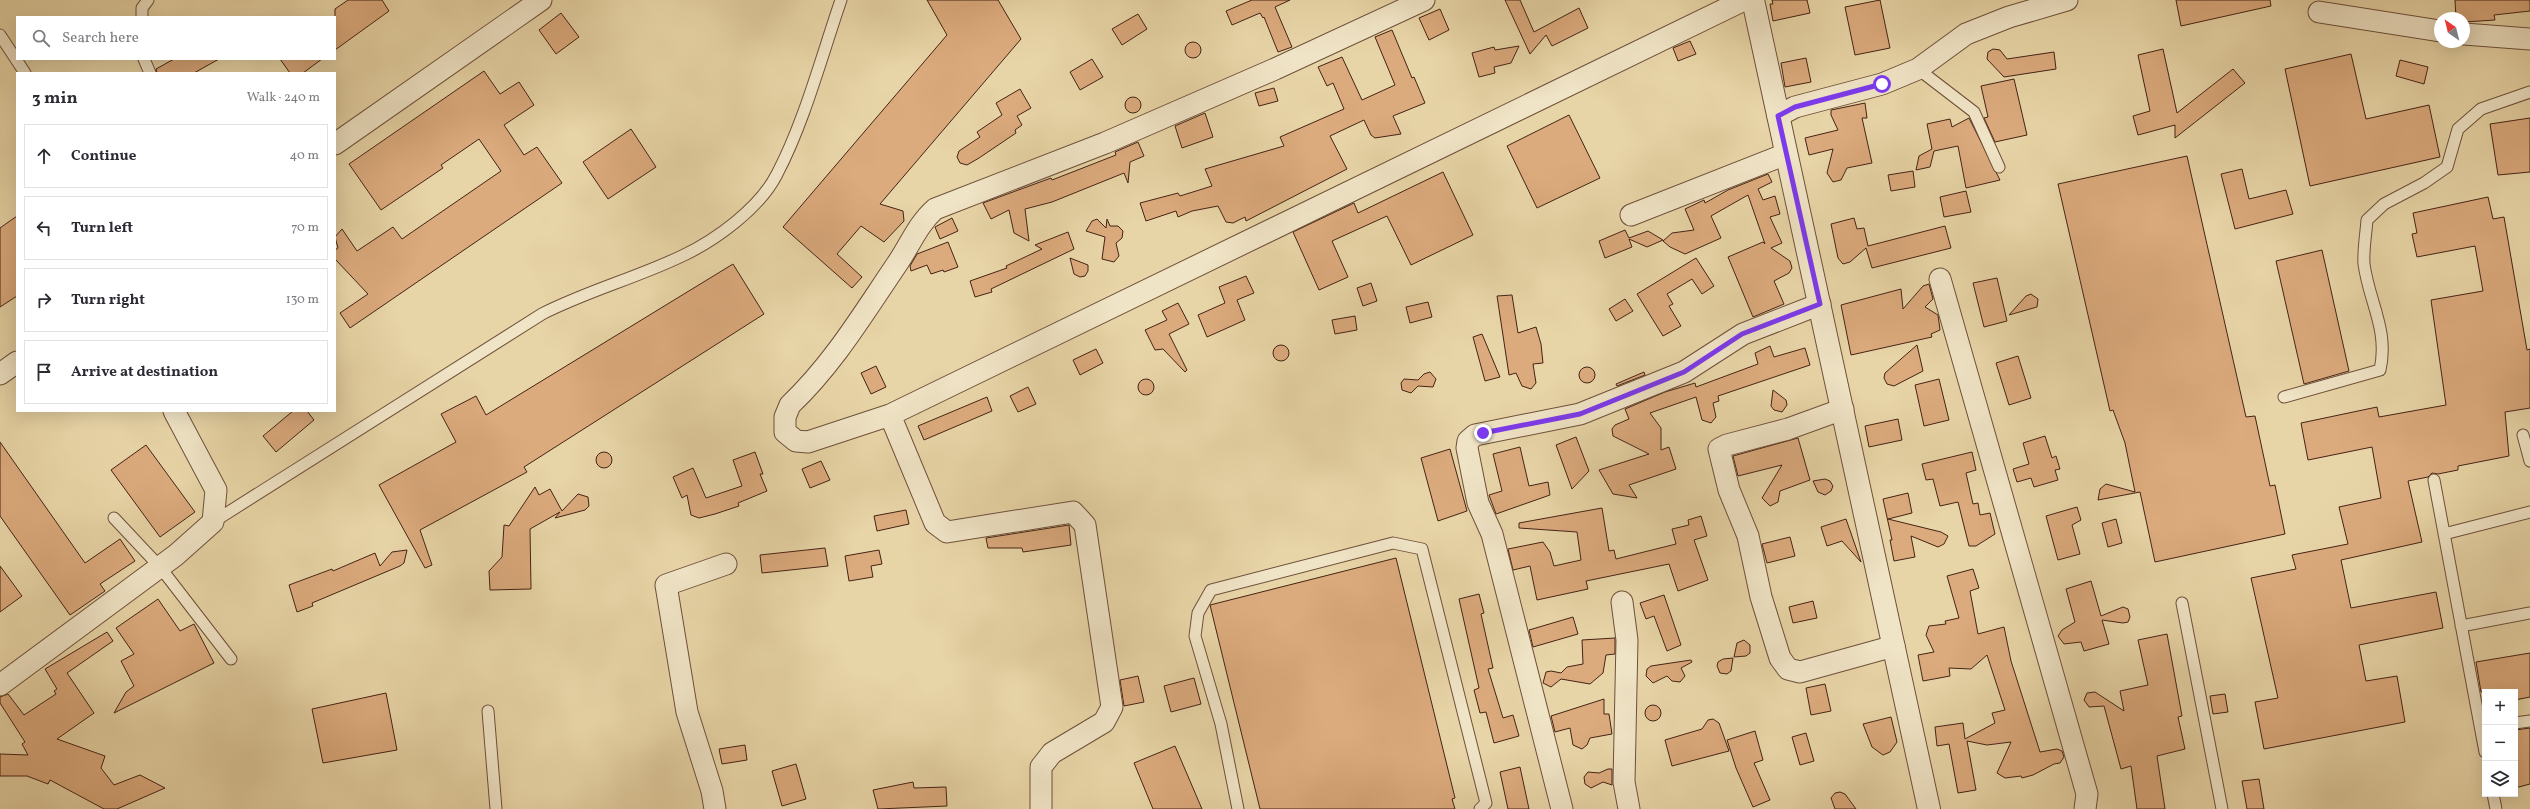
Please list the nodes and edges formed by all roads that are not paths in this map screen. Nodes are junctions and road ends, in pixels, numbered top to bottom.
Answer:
1 (148, 0) edge
2 (541, 0) edge
3 (841, 0) edge
4 (1424, 0) edge
5 (1744, 0) edge
6 (1753, 0) edge
7 (2067, 0) edge
8 (2319, 12) dead end
9 (142, 16) edge
10 (2434, 30) edge
11 (2470, 34) edge
12 (0, 35) edge
13 (2530, 39) edge
14 (16, 59) edge
15 (16, 60) edge
16 (144, 60) edge
17 (1918, 69) junction
18 (24, 72) edge
19 (150, 72) edge
20 (2530, 92) edge
21 (1778, 116) junction
22 (336, 143) edge
23 (1786, 154) junction
24 (1999, 167) dead end
25 (1631, 215) dead end
26 (1940, 279) dead end
27 (1820, 304) junction
28 (2284, 397) dead end
29 (1843, 409) junction
30 (175, 412) edge
31 (890, 416) junction
32 (2523, 435) dead end
33 (2530, 461) edge
34 (2434, 480) dead end
35 (2530, 512) edge
36 (114, 518) dead end
37 (213, 522) junction
38 (2444, 534) junction
39 (726, 564) dead end
40 (160, 567) junction
41 (1622, 602) dead end
42 (2182, 603) dead end
43 (2530, 612) edge
44 (2461, 626) junction
45 (1894, 646) junction
46 (231, 659) dead end
47 (0, 685) edge
48 (488, 711) dead end
49 (2530, 721) edge
50 (2518, 723) edge
51 (2482, 725) edge
52 (2494, 797) edge
53 (496, 809) edge
54 (714, 809) edge
55 (1041, 809) edge
56 (1238, 809) edge
57 (1480, 809) edge
58 (1562, 809) edge
59 (1629, 809) edge
60 (1929, 809) edge
61 (2085, 809) edge
62 (2222, 809) edge
63 (2496, 809) edge

1 - 9 lane
2 - 22 street
3 - 37 lane
4 - 31 street
5 - 31 street
6 - 21 street
7 - 17 street
8 - 10 street
11 - 13 street
12 - 14 lane
15 - 18 lane
16 - 19 lane
17 - 21 street
17 - 24 lane
20 - 28 lane
21 - 23 street
23 - 25 street
23 - 27 street
26 - 61 street
27 - 29 street
27 - 58 street
29 - 45 street
29 - 45 street
30 - 37 street
31 - 55 street
32 - 33 lane
34 - 38 lane
35 - 38 lane
36 - 40 lane
37 - 40 street
38 - 44 lane
39 - 54 street
40 - 46 lane
40 - 47 street
41 - 59 street
42 - 62 lane
43 - 44 lane
44 - 51 lane
45 - 60 street
48 - 53 lane
49 - 50 lane
52 - 63 lane
56 - 57 lane

